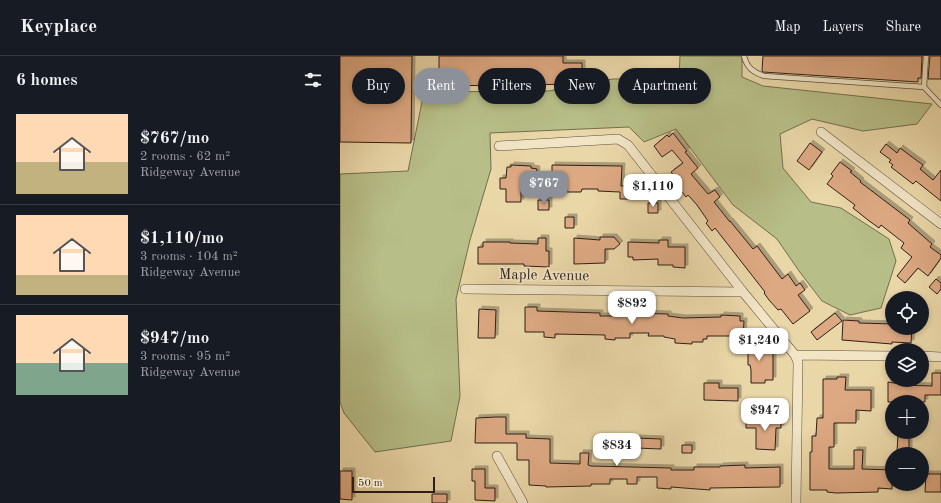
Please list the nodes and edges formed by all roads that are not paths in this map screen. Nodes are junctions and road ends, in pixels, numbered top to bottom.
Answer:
1 (744, 56) edge
2 (926, 56) edge
3 (924, 87) junction
4 (941, 105) edge
5 (820, 132) dead end
6 (499, 146) dead end
7 (941, 224) edge
8 (465, 289) dead end
9 (743, 292) junction
10 (795, 355) junction
11 (885, 356) edge
12 (929, 356) edge
13 (941, 357) edge
14 (496, 456) dead end
15 (523, 503) edge
16 (796, 503) edge

1 - 3 lane
2 - 3 lane
3 - 4 lane
5 - 7 street
6 - 9 street
8 - 9 street, Maple Avenue
9 - 10 street
10 - 11 street
10 - 16 street
12 - 13 street
14 - 15 street

